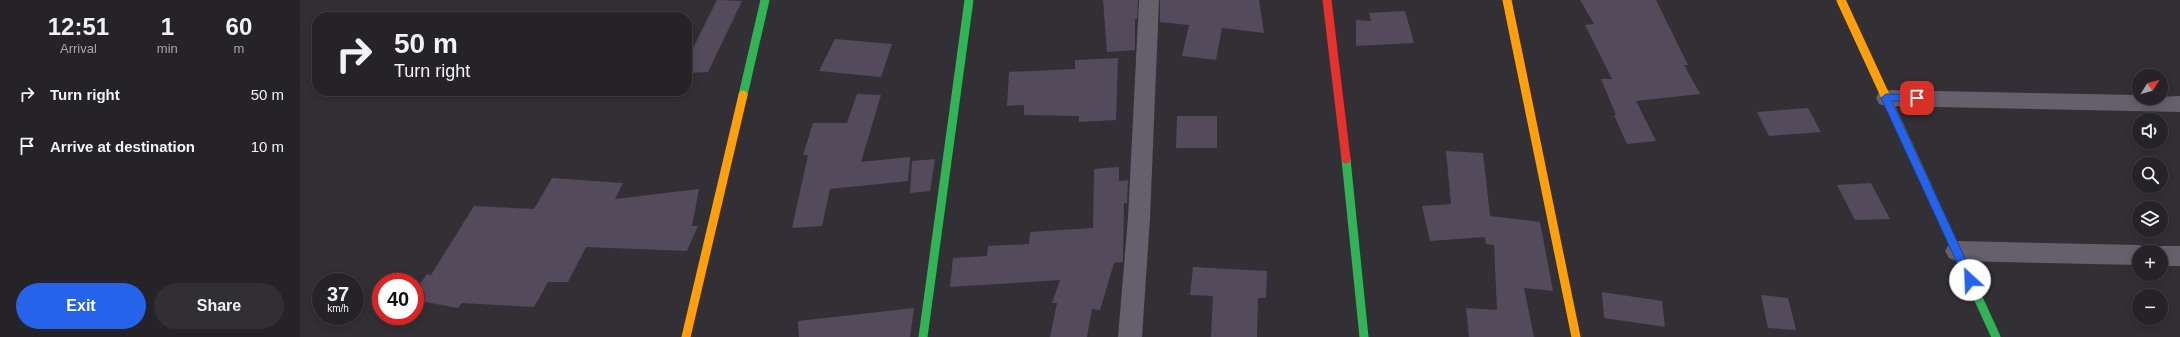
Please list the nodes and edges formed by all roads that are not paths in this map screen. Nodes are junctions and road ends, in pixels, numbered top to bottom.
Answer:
1 (765, 0) edge
2 (969, 0) edge
3 (1149, 0) edge
4 (1327, 0) edge
5 (1508, 0) edge
6 (1841, 0) edge
7 (1886, 98) junction
8 (2180, 104) edge
9 (1957, 251) junction
10 (2132, 255) edge
11 (2168, 256) edge
12 (2180, 256) edge
13 (686, 337) edge
14 (922, 337) edge
15 (1130, 337) edge
16 (1364, 337) edge
17 (1576, 337) edge
18 (1996, 337) edge

1 - 13 street
2 - 14 street
3 - 15 street
4 - 16 street
5 - 17 street
6 - 7 street
7 - 8 street
7 - 9 street
9 - 10 street
9 - 18 street
11 - 12 street

